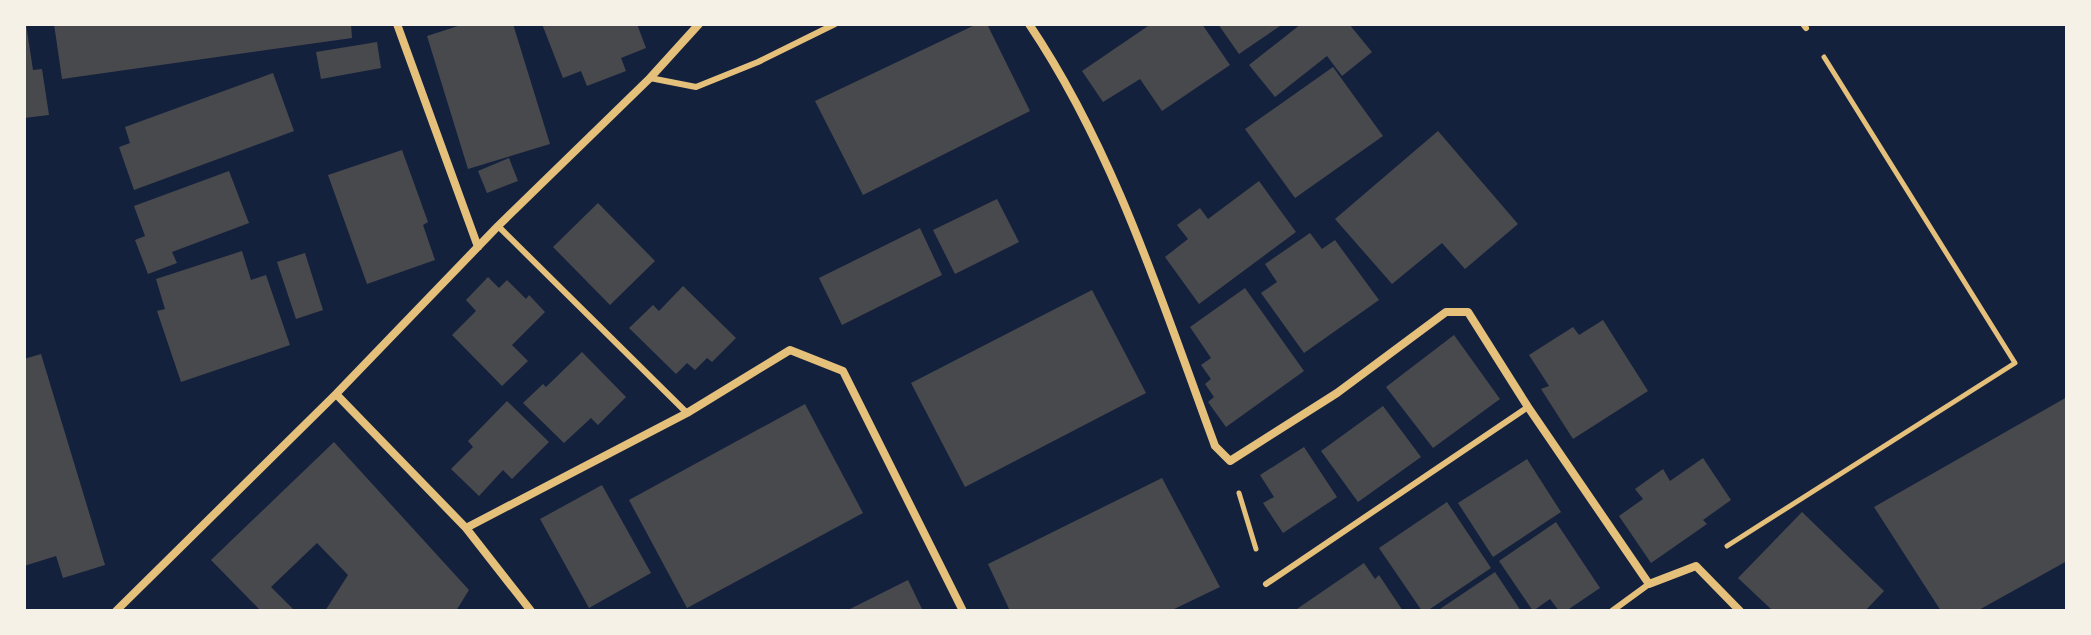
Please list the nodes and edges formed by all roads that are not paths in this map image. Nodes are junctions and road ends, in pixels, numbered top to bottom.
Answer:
1 (397, 24) edge
2 (699, 24) edge
3 (835, 24) edge
4 (1029, 24) edge
5 (650, 78) junction
6 (498, 226) junction
7 (478, 247) junction
8 (336, 394) junction
9 (1528, 407) junction
10 (687, 413) junction
11 (466, 528) junction
12 (1266, 584) road end
13 (1649, 584) junction
14 (116, 611) edge
15 (531, 611) edge
16 (963, 611) edge
17 (1612, 611) edge
18 (1740, 611) edge

1 - 7 street
2 - 5 street
3 - 5 lane
4 - 9 street
5 - 6 street
6 - 7 street
6 - 10 lane
7 - 8 street
8 - 11 street
8 - 14 street
9 - 12 lane
9 - 13 street
10 - 11 street
10 - 16 street
11 - 15 street
13 - 17 lane
13 - 18 street

